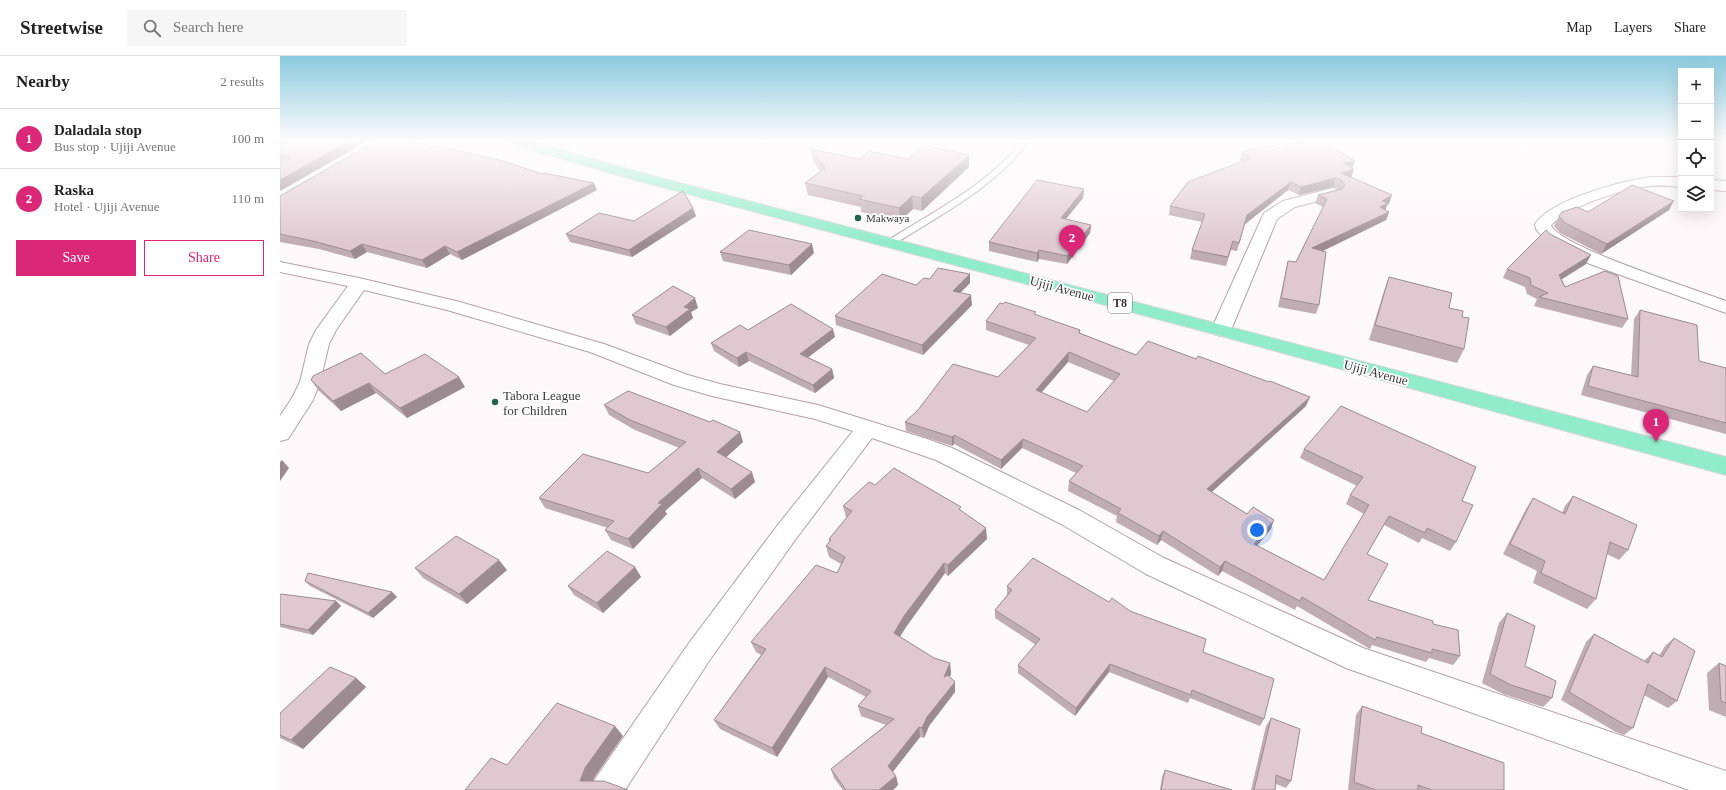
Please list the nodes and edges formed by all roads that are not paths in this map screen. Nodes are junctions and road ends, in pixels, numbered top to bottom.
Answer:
1 (634, 175) edge
2 (991, 175) edge
3 (1678, 182) edge
4 (1714, 185) edge
5 (1726, 186) edge
6 (1333, 193) edge
7 (890, 243) junction
8 (280, 267) edge
9 (359, 283) junction
10 (1726, 307) edge
11 (1221, 330) junction
12 (868, 428) junction
13 (280, 433) edge
14 (1726, 466) edge
15 (1726, 787) edge
16 (606, 790) edge

1 - 7 highway, Ujiji Avenue / T8
2 - 7 lane
3 - 10 street
4 - 5 street
6 - 11 street
7 - 11 highway, Ujiji Avenue / T8
8 - 9 street
9 - 12 street
9 - 13 street
11 - 14 highway, Ujiji Avenue / T8
12 - 15 street
12 - 16 street

